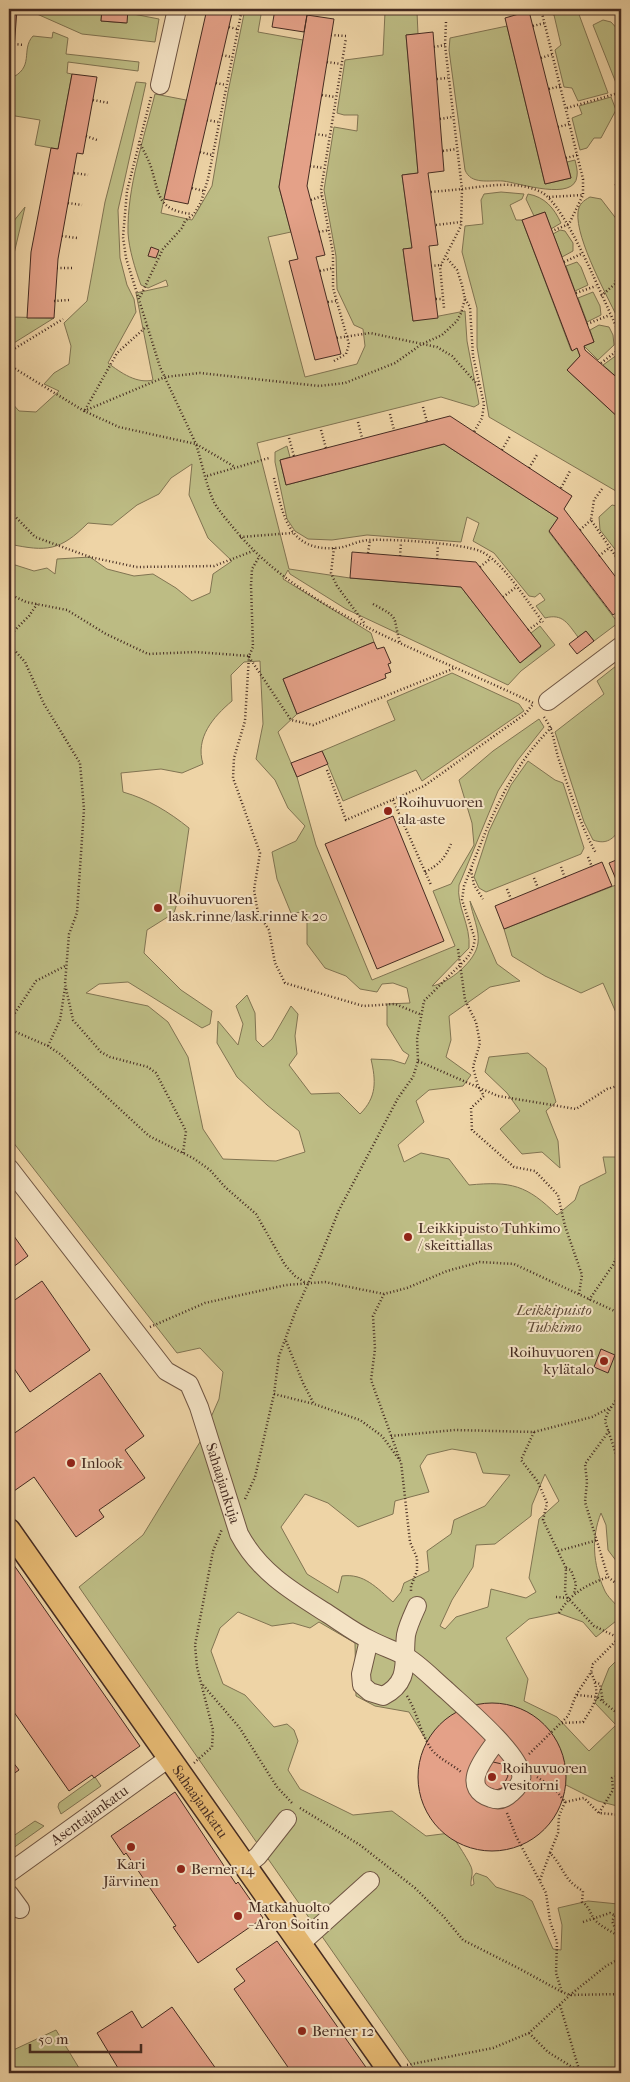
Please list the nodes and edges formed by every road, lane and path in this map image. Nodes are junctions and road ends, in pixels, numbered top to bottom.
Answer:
1 (139, 9) edge
2 (242, 9) edge
3 (541, 9) edge
4 (17, 11) dead end
5 (170, 11) edge
6 (26, 12) dead end
7 (446, 22) dead end
8 (545, 23) junction
9 (533, 26) dead end
10 (229, 27) dead end
11 (238, 29) junction
12 (331, 35) dead end
13 (14, 44) dead end
14 (24, 45) dead end
15 (445, 45) junction
16 (434, 47) dead end
17 (553, 54) junction
18 (222, 55) dead end
19 (232, 57) junction
20 (541, 58) dead end
21 (327, 62) dead end
22 (341, 64) junction
23 (448, 78) junction
24 (437, 79) dead end
25 (216, 83) dead end
26 (160, 85) joint
27 (226, 85) junction
28 (561, 86) junction
29 (621, 88) edge
30 (549, 89) dead end
31 (322, 95) dead end
32 (336, 97) junction
33 (93, 100) dead end
34 (109, 103) dead end
35 (566, 109) junction
36 (452, 117) junction
37 (440, 119) dead end
38 (207, 120) dead end
39 (219, 122) junction
40 (570, 124) junction
41 (558, 127) dead end
42 (315, 134) dead end
43 (86, 136) dead end
44 (329, 136) junction
45 (98, 140) dead end
46 (138, 140) junction
47 (456, 149) junction
48 (443, 151) dead end
49 (200, 152) dead end
50 (212, 155) junction
51 (578, 155) junction
52 (566, 158) dead end
53 (310, 166) dead end
54 (323, 168) junction
55 (74, 173) dead end
56 (88, 175) dead end
57 (615, 184) dead end
58 (621, 187) edge
59 (192, 188) dead end
60 (462, 189) junction
61 (204, 191) junction
62 (431, 192) dead end
63 (583, 195) junction
64 (322, 196) junction
65 (549, 197) junction
66 (311, 200) dead end
67 (68, 203) dead end
68 (82, 205) dead end
69 (194, 214) junction
70 (461, 222) junction
71 (569, 224) junction
72 (436, 225) dead end
73 (329, 230) junction
74 (552, 231) dead end
75 (319, 232) dead end
76 (62, 236) dead end
77 (77, 238) dead end
78 (581, 254) junction
79 (621, 255) edge
80 (446, 257) junction
81 (564, 262) dead end
82 (442, 265) junction
83 (431, 266) dead end
84 (57, 268) dead end
85 (72, 268) dead end
86 (333, 268) junction
87 (320, 271) dead end
88 (596, 286) junction
89 (576, 293) dead end
90 (601, 296) junction
91 (140, 298) junction
92 (436, 299) dead end
93 (442, 299) junction
94 (465, 299) junction
95 (70, 300) dead end
96 (336, 300) junction
97 (54, 301) dead end
98 (328, 302) dead end
99 (444, 308) dead end
100 (610, 315) junction
101 (63, 319) dead end
102 (587, 324) dead end
103 (147, 326) junction
104 (621, 336) edge
105 (337, 338) dead end
106 (347, 338) junction
107 (422, 344) junction
108 (621, 348) edge
109 (9, 352) edge
110 (334, 361) dead end
111 (601, 363) dead end
112 (9, 365) edge
113 (165, 377) junction
114 (479, 386) junction
115 (423, 407) dead end
116 (84, 411) junction
117 (390, 414) dead end
118 (358, 422) dead end
119 (427, 422) dead end
120 (322, 430) dead end
121 (394, 430) dead end
122 (474, 432) dead end
123 (510, 436) dead end
124 (290, 438) dead end
125 (362, 438) dead end
126 (196, 444) junction
127 (326, 448) dead end
128 (502, 450) dead end
129 (538, 453) dead end
130 (294, 456) dead end
131 (269, 458) dead end
132 (235, 467) junction
133 (529, 468) dead end
134 (570, 472) dead end
135 (207, 476) junction
136 (274, 478) dead end
137 (561, 488) dead end
138 (602, 490) dead end
139 (9, 510) edge
140 (591, 520) junction
141 (580, 530) dead end
142 (293, 534) junction
143 (240, 536) junction
144 (370, 540) junction
145 (401, 542) junction
146 (438, 545) junction
147 (334, 548) junction
148 (609, 548) junction
149 (253, 551) junction
150 (621, 551) edge
151 (368, 553) dead end
152 (259, 556) junction
153 (400, 556) dead end
154 (600, 556) dead end
155 (615, 556) junction
156 (490, 558) junction
157 (437, 559) dead end
158 (621, 564) edge
159 (480, 568) dead end
160 (516, 587) junction
161 (9, 594) edge
162 (503, 597) dead end
163 (37, 604) junction
164 (373, 604) dead end
165 (366, 625) junction
166 (528, 630) dead end
167 (9, 636) edge
168 (400, 642) junction
169 (9, 644) edge
170 (621, 646) edge
171 (248, 656) junction
172 (455, 668) junction
173 (540, 704) junction
174 (326, 770) dead end
175 (393, 800) junction
176 (451, 844) dead end
177 (596, 854) dead end
178 (588, 857) dead end
179 (592, 867) dead end
180 (561, 868) dead end
181 (471, 869) junction
182 (425, 872) junction
183 (534, 878) dead end
184 (565, 878) dead end
185 (431, 885) dead end
186 (538, 888) dead end
187 (507, 889) dead end
188 (483, 899) dead end
189 (512, 899) dead end
190 (458, 949) dead end
191 (460, 965) junction
192 (66, 966) junction
193 (65, 984) junction
194 (422, 1015) junction
195 (9, 1022) edge
196 (10, 1031) edge
197 (48, 1046) junction
198 (418, 1061) junction
199 (621, 1085) edge
200 (183, 1153) junction
201 (9, 1168) edge
202 (621, 1248) edge
203 (307, 1284) junction
204 (384, 1294) junction
205 (579, 1294) junction
206 (589, 1300) junction
207 (621, 1314) edge
208 (149, 1328) dead end
209 (285, 1340) junction
210 (621, 1392) edge
211 (274, 1394) junction
212 (314, 1404) junction
213 (611, 1406) junction
214 (534, 1432) junction
215 (609, 1432) junction
216 (391, 1436) junction
217 (401, 1462) junction
218 (621, 1469) edge
219 (621, 1488) edge
220 (621, 1495) edge
221 (234, 1515) junction
222 (9, 1530) edge
223 (598, 1540) junction
224 (558, 1551) junction
225 (566, 1568) junction
226 (608, 1577) junction
227 (621, 1587) edge
228 (574, 1594) junction
229 (556, 1597) dead end
230 (568, 1598) junction
231 (417, 1606) joint
232 (558, 1613) dead end
233 (620, 1637) edge
234 (369, 1640) junction
235 (406, 1656) junction
236 (591, 1672) junction
237 (595, 1682) junction
238 (399, 1683) junction
239 (202, 1684) junction
240 (576, 1695) junction
241 (597, 1697) junction
242 (603, 1702) junction
243 (621, 1716) edge
244 (560, 1723) junction
245 (497, 1740) junction
246 (169, 1758) junction
247 (193, 1764) dead end
248 (518, 1764) junction
249 (621, 1775) edge
250 (478, 1788) junction
251 (496, 1800) junction
252 (565, 1802) junction
253 (599, 1813) junction
254 (621, 1815) edge
255 (287, 1819) dead end
256 (550, 1853) junction
257 (246, 1866) junction
258 (9, 1873) edge
259 (540, 1880) junction
260 (370, 1881) dead end
261 (9, 1894) edge
262 (20, 1909) dead end
263 (615, 1916) junction
264 (594, 1919) junction
265 (583, 1922) dead end
266 (616, 1928) junction
267 (618, 1936) junction
268 (621, 1938) edge
269 (300, 1944) junction
270 (621, 1958) edge
271 (562, 1992) junction
272 (570, 1994) junction
273 (621, 1994) edge
274 (560, 2005) junction
275 (529, 2033) junction
276 (399, 2069) edge
277 (579, 2072) edge

1 - 5 path
2 - 11 path
3 - 8 path
4 - 6 path
5 - 26 street
7 - 15 path
8 - 9 path
8 - 17 path
10 - 11 path
11 - 19 path
12 - 22 path
13 - 14 path
15 - 16 path
15 - 23 path
17 - 20 path
17 - 28 path
18 - 19 path
19 - 27 path
21 - 22 path
22 - 32 path
23 - 24 path
23 - 36 path
25 - 27 path
26 - 46 path
27 - 39 path
28 - 30 path
28 - 35 path
29 - 35 path
31 - 32 path
32 - 44 path
33 - 34 path
35 - 40 path
36 - 37 path
36 - 47 path
38 - 39 path
39 - 50 path
40 - 41 path
40 - 51 path
42 - 44 path
43 - 45 path
44 - 54 path
46 - 69 path
46 - 91 path
47 - 48 path
47 - 60 path
49 - 50 path
50 - 61 path
51 - 52 path
51 - 63 path
53 - 54 path
54 - 64 path
55 - 56 path
57 - 58 path
59 - 61 path
60 - 62 path
60 - 65 path
60 - 70 path
61 - 69 path
63 - 65 path
63 - 71 path
64 - 66 path
64 - 73 path
65 - 71 path
67 - 68 path
69 - 91 path
70 - 72 path
70 - 80 path
71 - 74 path
71 - 78 path
73 - 75 path
73 - 86 path
76 - 77 path
78 - 81 path
78 - 88 path
79 - 90 path
80 - 82 path
80 - 94 path
82 - 83 path
82 - 93 path
84 - 85 path
86 - 87 path
86 - 96 path
88 - 89 path
88 - 90 path
90 - 100 path
91 - 103 path
92 - 93 path
93 - 99 path
94 - 107 path
94 - 114 path
95 - 97 path
96 - 98 path
96 - 106 path
100 - 102 path
100 - 104 path
101 - 109 path
103 - 113 path
103 - 116 path
105 - 106 path
106 - 107 path
106 - 110 path
107 - 113 path
107 - 114 path
108 - 111 path
112 - 116 path
113 - 116 path
113 - 126 path
114 - 122 path
115 - 119 path
116 - 126 path
117 - 121 path
118 - 125 path
120 - 127 path
123 - 128 path
124 - 130 path
126 - 132 path
126 - 135 path
129 - 133 path
131 - 132 path
132 - 135 path
134 - 137 path
135 - 143 path
136 - 142 path
138 - 140 path
139 - 149 path
140 - 141 path
140 - 148 path
142 - 143 path
142 - 147 path
143 - 149 path
144 - 145 path
144 - 147 path
144 - 151 path
145 - 146 path
145 - 153 path
146 - 156 path
146 - 157 path
147 - 165 path
148 - 154 path
148 - 155 path
149 - 152 path
150 - 155 path
152 - 165 path
152 - 171 path
155 - 158 path
156 - 159 path
156 - 160 path
160 - 162 path
160 - 166 path
161 - 163 path
163 - 167 path
163 - 171 path
164 - 168 path
165 - 168 path
168 - 172 path
169 - 192 path
170 - 173 street
171 - 172 path
171 - 194 path
172 - 173 path
173 - 175 path
174 - 175 path
175 - 182 path
176 - 182 path
177 - 181 path
178 - 179 path
180 - 184 path
181 - 188 path
181 - 191 path
182 - 185 path
183 - 186 path
187 - 189 path
190 - 191 path
191 - 194 path
191 - 205 path
192 - 193 path
192 - 195 path
193 - 197 path
193 - 200 path
194 - 198 path
196 - 197 path
197 - 200 path
198 - 199 path
198 - 203 path
200 - 203 path
201 - 221 street, Sahaajankuja
202 - 206 path
203 - 204 path
203 - 208 path
203 - 209 path
204 - 205 path
204 - 216 path
205 - 206 path
206 - 207 path
209 - 211 path
209 - 212 path
210 - 213 path
211 - 212 path
211 - 221 path
212 - 217 path
213 - 214 path
213 - 215 path
214 - 216 path
214 - 224 path
215 - 218 path
215 - 223 path
216 - 217 path
217 - 231 path
219 - 220 path
221 - 234 street, Sahaajankuja
221 - 239 path
222 - 246 main road, Sahaajankatu
223 - 224 path
223 - 226 path
224 - 225 path
225 - 228 path
225 - 230 path
226 - 227 path
226 - 228 path
228 - 230 path
229 - 230 path
230 - 232 path
230 - 233 path
231 - 235 street
233 - 236 path
234 - 235 street, Sahaajankuja
234 - 238 street
235 - 238 street
235 - 245 street, Sahaajankuja
236 - 237 path
236 - 240 path
237 - 241 path
237 - 242 path
238 - 250 path
239 - 247 path
239 - 271 path
240 - 241 path
240 - 244 path
241 - 242 path
241 - 244 path
242 - 243 path
244 - 248 path
245 - 248 street, Sahaajankuja
245 - 250 street
246 - 257 main road, Sahaajankatu
246 - 258 street, Asentajankatu
248 - 251 street
248 - 252 path
249 - 253 path
250 - 251 street
251 - 259 path
252 - 253 path
252 - 256 path
253 - 254 path
255 - 257 street
256 - 259 path
256 - 264 path
257 - 269 main road, Sahaajankatu
259 - 271 path
260 - 269 street
261 - 262 street
263 - 264 path
263 - 266 path
263 - 266 path
264 - 265 path
264 - 267 path
266 - 267 path
267 - 268 path
269 - 276 main road, Sahaajankatu
270 - 272 path
271 - 272 path
272 - 273 path
272 - 274 path
274 - 275 path
274 - 277 path
275 - 276 path
275 - 277 path

